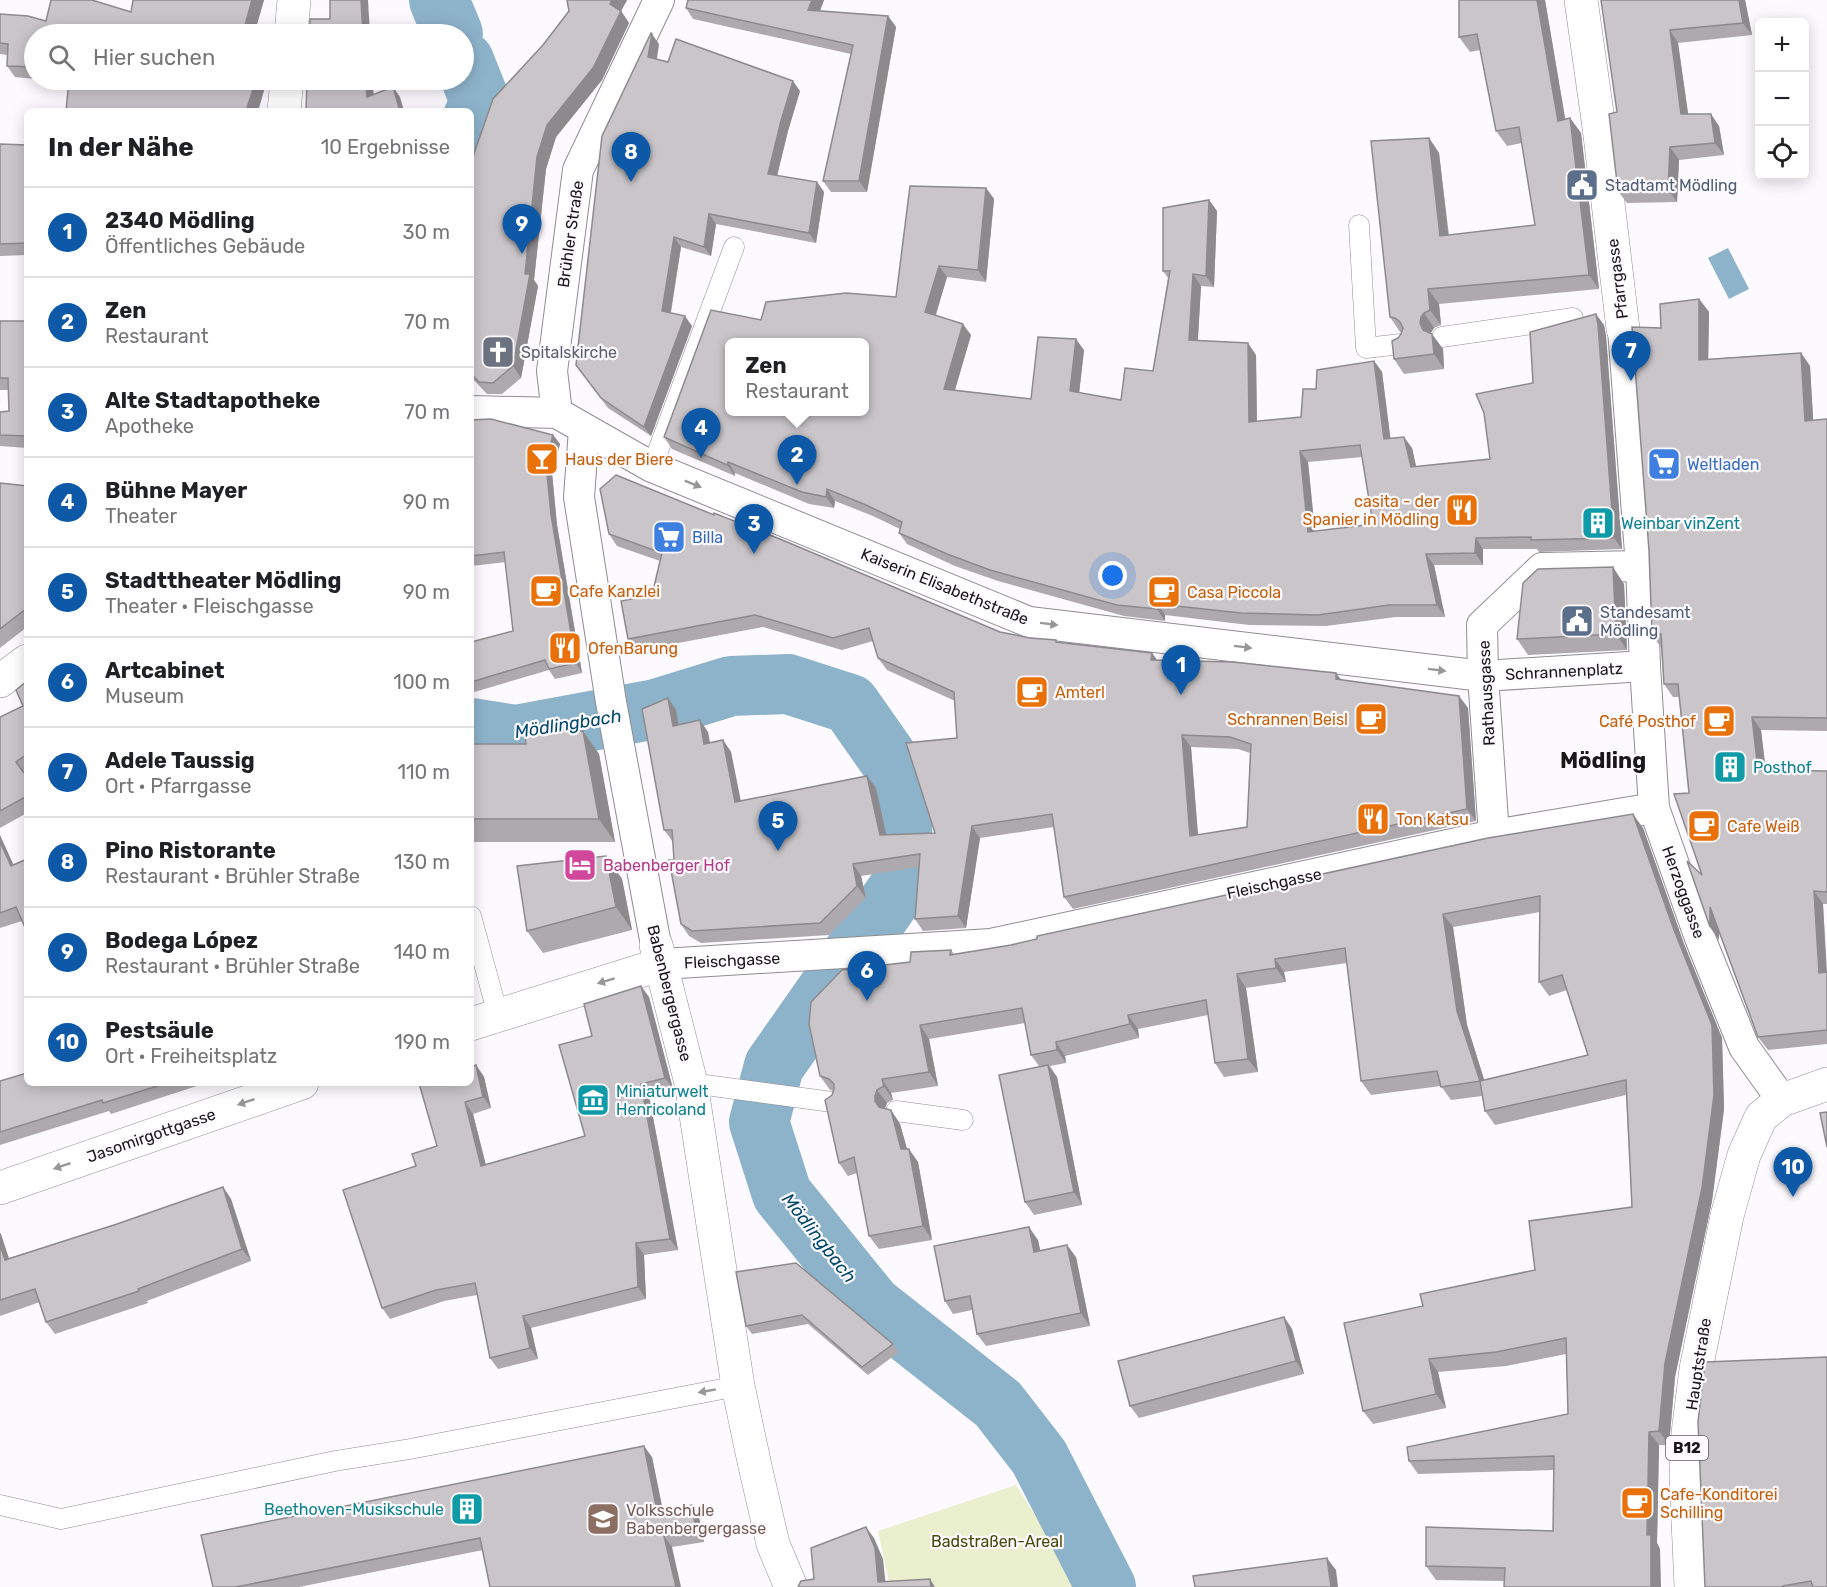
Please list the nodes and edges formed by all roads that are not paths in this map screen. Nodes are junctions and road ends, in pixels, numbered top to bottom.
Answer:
1 (294, 0) edge
2 (659, 0) edge
3 (1581, 0) edge
4 (292, 24) edge
5 (286, 90) edge
6 (284, 108) edge
7 (1359, 225) dead end
8 (734, 247) dead end
9 (1573, 318) edge
10 (1618, 318) joint
11 (1442, 337) dead end
12 (1401, 344) edge
13 (474, 411) edge
14 (557, 413) junction
15 (584, 430) junction
16 (652, 467) junction
17 (1641, 566) junction
18 (24, 663) edge
19 (1645, 666) junction
20 (1483, 676) junction
21 (0, 681) edge
22 (1654, 808) junction
23 (1494, 835) junction
24 (474, 940) edge
25 (659, 954) junction
26 (484, 1020) edge
27 (691, 1083) junction
28 (1827, 1084) edge
29 (293, 1086) edge
30 (1782, 1100) junction
31 (832, 1102) edge
32 (896, 1111) dead end
33 (963, 1120) dead end
34 (0, 1188) edge
35 (738, 1386) junction
36 (0, 1505) edge
37 (791, 1587) edge
38 (1691, 1587) edge

1 - 4 street
2 - 14 street, Brühler Straße
3 - 10 street, Pfarrgasse
5 - 6 street
7 - 12 lane
8 - 16 lane
9 - 11 lane
10 - 17 street, Pfarrgasse
13 - 14 street
14 - 15 street, Kaiserin Elisabethstraße
15 - 16 street, Kaiserin Elisabethstraße
15 - 25 street, Babenbergergasse
16 -> 20 street, Kaiserin Elisabethstraße
17 - 19 street, Pfarrgasse
17 - 20 street, Rathausgasse
18 - 21 street
19 - 20 street, Schrannenplatz
19 - 22 street, Herzoggasse
20 - 23 street, Rathausgasse
22 - 23 street, Fleischgasse
22 - 30 street, Herzoggasse
23 - 25 street, Fleischgasse
24 - 26 lane
25 -> 26 street
25 - 27 street, Babenbergergasse
27 - 31 lane
27 - 35 street, Babenbergergasse
28 - 30 street, B12
29 -> 34 street, Jasomirgottgasse
30 - 38 street, Hauptstraße / B12
32 - 33 lane
35 -> 36 lane
35 - 37 street, Babenbergergasse

